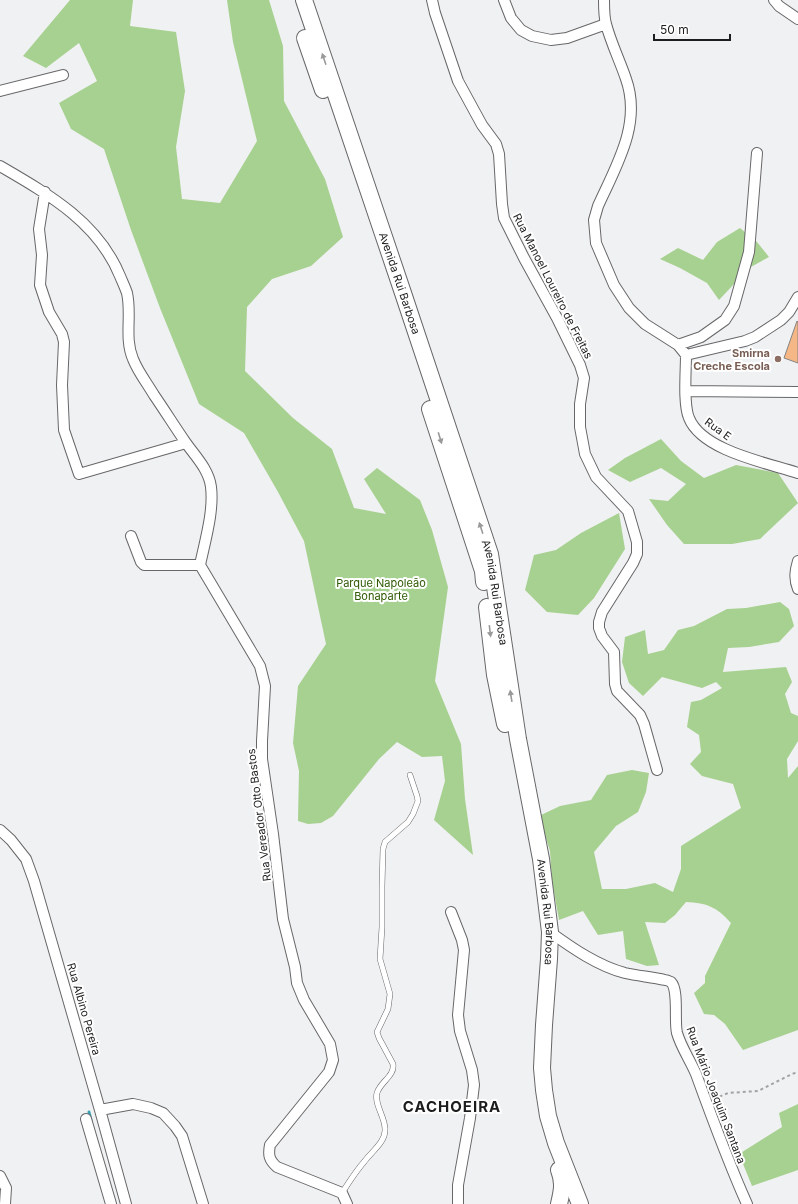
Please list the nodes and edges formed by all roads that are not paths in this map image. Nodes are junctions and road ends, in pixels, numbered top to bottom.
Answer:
1 (294, 0) edge
2 (304, 0) edge
3 (432, 0) edge
4 (504, 0) edge
5 (604, 0) edge
6 (774, 0) edge
7 (798, 19) edge
8 (606, 24) junction
9 (63, 75) dead end
10 (0, 90) edge
11 (756, 153) dead end
12 (0, 166) edge
13 (45, 192) junction
14 (798, 297) edge
15 (678, 345) junction
16 (686, 355) junction
17 (686, 391) junction
18 (798, 392) edge
19 (186, 443) junction
20 (798, 473) edge
21 (131, 536) dead end
22 (798, 561) edge
23 (200, 565) junction
24 (798, 589) edge
25 (657, 770) dead end
26 (410, 775) dead end
27 (0, 830) edge
28 (451, 912) dead end
29 (550, 932) junction
30 (100, 1110) junction
31 (86, 1120) dead end
32 (0, 1176) edge
33 (342, 1193) junction
34 (5, 1204) edge
35 (111, 1204) edge
36 (126, 1204) edge
37 (203, 1204) edge
38 (347, 1204) edge
39 (458, 1204) edge
40 (559, 1204) edge
41 (580, 1204) edge
42 (747, 1204) edge

1 -> 40 main road, Avenida Rui Barbosa
29 -> 2 main road, Avenida Rui Barbosa
3 - 25 street, Rua Manoel Loureiro de Freitas
4 - 8 street
5 - 8 street
6 - 7 street
8 - 15 street
9 - 10 street
11 - 15 street
12 - 13 street
13 - 19 street
13 - 19 street
14 - 16 street
15 - 16 street
16 - 17 street, Rua E
17 - 18 street
17 - 20 street, Rua E
19 - 23 street
21 - 23 street
22 - 24 street
23 - 33 street, Rua Vereador Otto Bastos
26 - 33 lane
27 - 30 street, Rua Albino Pereira
28 - 39 street
29 - 41 main road, Avenida Rui Barbosa
29 - 42 street, Rua Mário Joaquim Santana
30 - 36 street, Rua Albino Pereira
30 - 37 street
31 - 35 street
32 - 34 street
33 - 38 street

